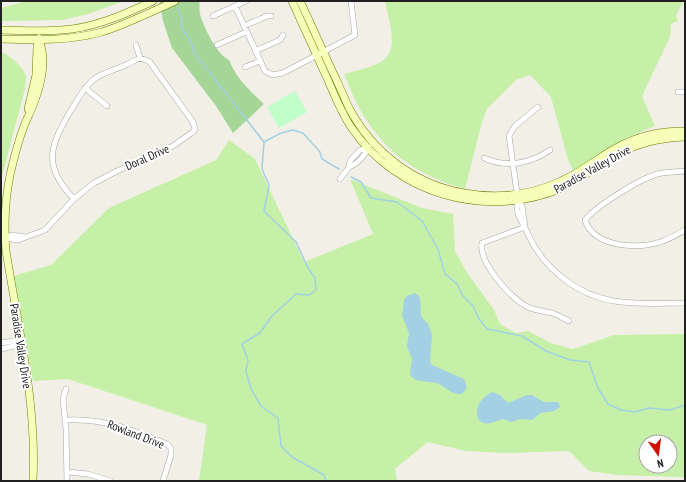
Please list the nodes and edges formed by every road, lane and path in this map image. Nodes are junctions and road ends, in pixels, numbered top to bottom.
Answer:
1 (153, 1) edge
2 (175, 1) edge
3 (246, 1) edge
4 (292, 1) edge
5 (300, 1) edge
6 (350, 1) edge
7 (235, 6) junction
8 (213, 16) dead end
9 (271, 16) dead end
10 (244, 26) junction
11 (1, 30) edge
12 (40, 31) junction
13 (246, 32) junction
14 (283, 34) dead end
15 (1, 39) edge
16 (39, 40) junction
17 (136, 45) dead end
18 (218, 45) dead end
19 (255, 51) junction
20 (320, 53) junction
21 (140, 58) junction
22 (260, 61) junction
23 (245, 67) dead end
24 (85, 88) junction
25 (678, 92) dead end
26 (685, 92) edge
27 (107, 106) dead end
28 (538, 106) dead end
29 (685, 131) edge
30 (685, 137) edge
31 (370, 145) junction
32 (550, 150) dead end
33 (484, 158) dead end
34 (512, 163) junction
35 (685, 171) edge
36 (340, 180) dead end
37 (517, 198) junction
38 (74, 199) junction
39 (525, 227) junction
40 (685, 230) edge
41 (5, 238) junction
42 (685, 303) edge
43 (569, 321) dead end
44 (21, 342) junction
45 (1, 343) edge
46 (1, 349) edge
47 (66, 389) dead end
48 (66, 420) junction
49 (67, 472) junction
50 (33, 481) edge
51 (67, 481) edge
52 (110, 481) edge
53 (163, 481) edge

1 - 12 street
2 - 16 street
3 - 7 street
4 - 20 street, Paradise Valley Drive
5 - 20 street, Paradise Valley Drive
6 - 20 street
7 - 8 street
7 - 10 street
9 - 10 street
10 - 13 street
11 - 12 street
12 - 16 street, Paradise Valley Drive
13 - 18 street
13 - 19 street
14 - 19 street
15 - 16 street
16 - 41 street, Paradise Valley Drive
17 - 21 street
19 - 22 street
20 - 22 street
20 - 31 street, Paradise Valley Drive
21 - 24 street
21 - 38 street, Doral Drive
22 - 23 street
24 - 27 street
24 - 38 street
25 - 26 street
28 - 34 street
29 - 37 street, Paradise Valley Drive
30 - 37 street, Paradise Valley Drive
31 - 36 street
31 - 37 street, Paradise Valley Drive
32 - 34 street
33 - 34 street
34 - 37 street
35 - 40 street
37 - 39 street
38 - 41 street, Doral Drive
39 - 42 street
39 - 43 street
41 - 44 street, Paradise Valley Drive
44 - 45 street
44 - 46 street
44 - 50 street, Paradise Valley Drive
47 - 48 street
48 - 49 street
48 - 53 street, Rowland Drive
49 - 51 street
49 - 52 street

